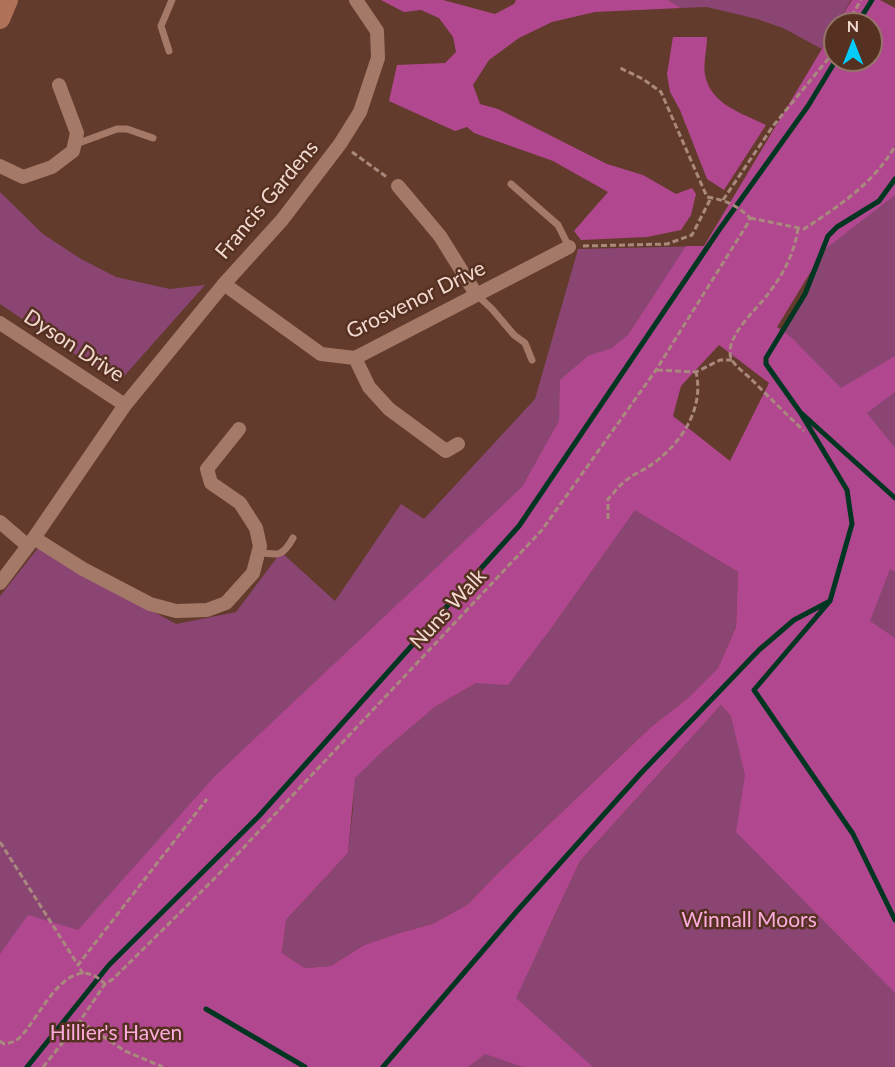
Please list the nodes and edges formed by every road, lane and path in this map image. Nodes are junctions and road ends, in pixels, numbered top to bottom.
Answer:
1 (8, 0) edge
2 (172, 0) edge
3 (356, 0) edge
4 (0, 19) edge
5 (169, 51) dead end
6 (823, 65) edge
7 (618, 67) dead end
8 (59, 85) dead end
9 (153, 138) dead end
10 (76, 144) junction
11 (340, 144) junction
12 (895, 146) edge
13 (0, 166) edge
14 (511, 184) dead end
15 (398, 186) joint
16 (712, 198) junction
17 (723, 200) junction
18 (750, 218) junction
19 (798, 228) junction
20 (569, 247) junction
21 (224, 284) junction
22 (476, 294) junction
23 (0, 323) edge
24 (356, 358) junction
25 (532, 360) dead end
26 (732, 360) junction
27 (656, 370) junction
28 (696, 372) junction
29 (125, 405) junction
30 (239, 429) dead end
31 (804, 431) dead end
32 (458, 444) dead end
33 (608, 519) dead end
34 (0, 522) edge
35 (293, 538) dead end
36 (31, 542) junction
37 (259, 552) junction
38 (0, 583) edge
39 (207, 799) dead end
40 (0, 842) edge
41 (78, 965) junction
42 (85, 974) junction
43 (105, 984) junction
44 (80, 1021) junction
45 (0, 1041) edge
46 (44, 1067) edge
47 (164, 1067) edge

1 - 4 main road
2 - 5 lane
3 - 11 street, Francis Gardens
6 - 17 path
7 - 16 path
8 - 10 street
9 - 10 lane
10 - 13 street
11 - 15 path
11 - 21 street, Francis Gardens
12 - 19 path
14 - 20 lane
15 - 22 street
16 - 17 path
16 - 20 path
17 - 18 path
18 - 19 path
18 - 27 path, Nuns Walk
19 - 26 path
20 - 22 street, Grosvenor Drive
21 - 24 street, Grosvenor Drive
21 - 29 street, Francis Gardens
22 - 24 street, Grosvenor Drive
22 - 25 lane
23 - 29 street, Dyson Drive
24 - 32 street
26 - 28 path
26 - 31 path
27 - 28 path
27 - 43 path, Nuns Walk
28 - 33 path
29 - 36 street, Francis Gardens
30 - 37 street
34 - 36 street
35 - 37 lane
36 - 37 street
36 - 38 street, Francis Gardens
39 - 41 path
40 - 41 path
41 - 42 path
42 - 43 path
42 - 45 path
43 - 44 path, Nuns Walk
44 - 46 path, Nuns Walk
44 - 47 path

